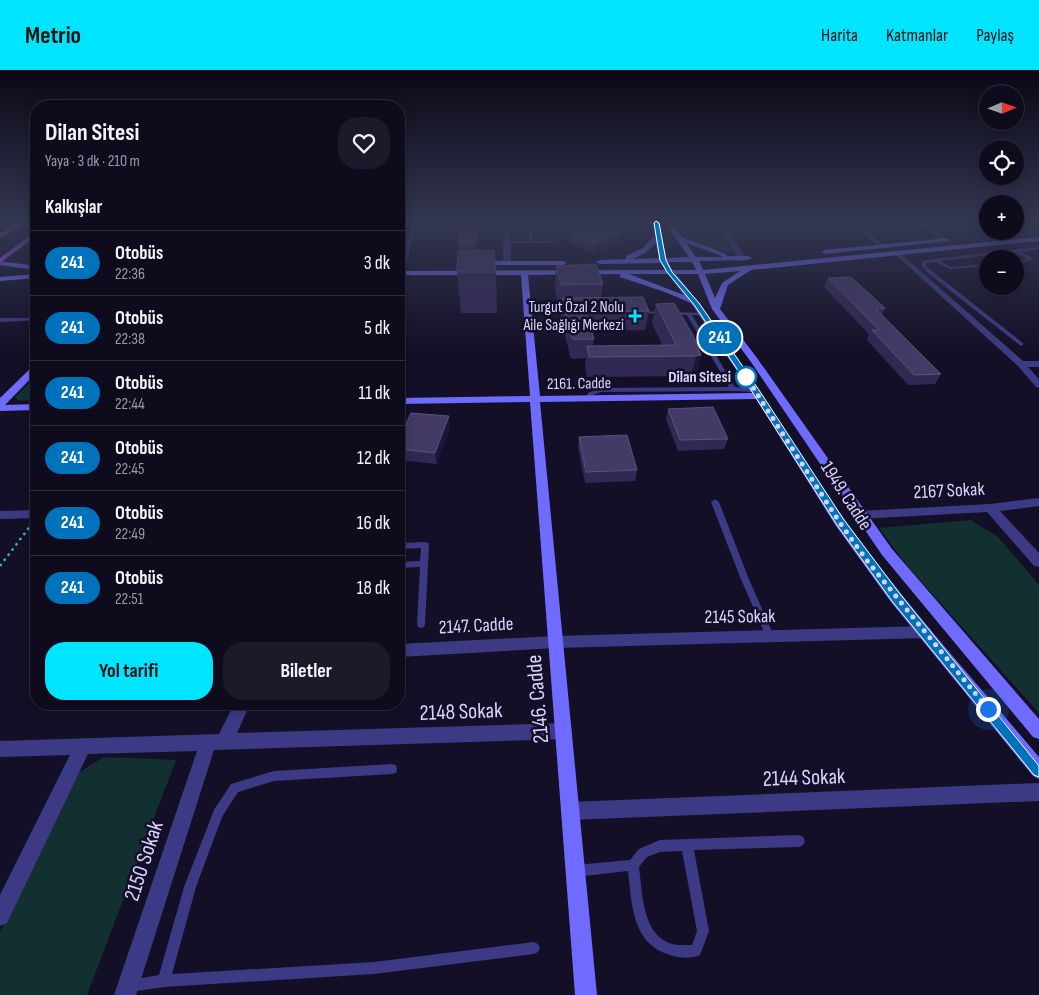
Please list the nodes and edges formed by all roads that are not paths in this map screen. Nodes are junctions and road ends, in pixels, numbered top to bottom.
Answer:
1 (667, 266) edge
2 (697, 266) edge
3 (752, 266) edge
4 (753, 266) edge
5 (911, 266) edge
6 (924, 266) edge
7 (946, 266) edge
8 (973, 266) edge
9 (604, 271) junction
10 (524, 272) junction
11 (670, 272) junction
12 (701, 272) junction
13 (405, 273) edge
14 (30, 276) edge
15 (0, 279) edge
16 (700, 309) junction
17 (716, 309) junction
18 (629, 313) edge
19 (689, 315) junction
20 (30, 319) edge
21 (0, 320) edge
22 (1021, 344) dead end
23 (1020, 364) junction
24 (1039, 364) edge
25 (30, 373) edge
26 (1039, 385) edge
27 (733, 389) junction
28 (757, 393) junction
29 (4, 396) edge
30 (589, 398) junction
31 (536, 399) junction
32 (405, 401) edge
33 (0, 406) edge
34 (30, 407) edge
35 (715, 502) dead end
36 (1039, 502) edge
37 (990, 508) junction
38 (0, 514) edge
39 (30, 514) edge
40 (860, 515) junction
41 (405, 546) edge
42 (1039, 562) edge
43 (405, 564) edge
44 (423, 564) junction
45 (421, 624) dead end
46 (948, 627) junction
47 (925, 632) junction
48 (770, 636) junction
49 (556, 642) junction
50 (405, 651) edge
51 (238, 710) edge
52 (564, 731) junction
53 (1039, 731) edge
54 (216, 742) junction
55 (83, 746) junction
56 (0, 749) edge
57 (392, 769) dead end
58 (1039, 770) edge
59 (1039, 792) edge
60 (570, 811) junction
61 (799, 841) dead end
62 (687, 845) junction
63 (633, 865) junction
64 (576, 871) junction
65 (0, 916) edge
66 (534, 948) dead end
67 (164, 981) junction
68 (126, 991) edge
69 (586, 995) edge

1 - 11 street, 1949. Cadde
2 - 12 street, 1949. Cadde
3 - 12 street
4 - 17 street
5 - 23 street
6 - 22 lane
7 - 8 lane
9 - 10 street
9 - 11 street
9 - 16 street
10 - 13 street
10 - 31 street, 2146. Cadde
11 - 12 street
11 - 16 street, 1949. Cadde
12 - 17 street, 1949. Cadde
14 - 15 street
16 - 19 lane
16 - 28 street, 1949. Cadde
17 - 40 street, 1949. Cadde
18 - 19 lane
19 - 27 lane
20 - 21 lane
23 - 24 street
23 - 26 street
25 - 29 street
27 - 28 lane
27 - 30 lane
28 - 30 street, 2161. Cadde
28 - 47 street, 1949. Cadde
29 - 33 street
30 - 31 street, 2161. Cadde
31 - 32 street, 2161. Cadde
31 - 49 street, 2146. Cadde
33 - 34 street
35 - 48 lane
36 - 37 street, 2167 Sokak
37 - 40 street, 2167 Sokak
37 - 42 street
38 - 39 street
40 - 46 street, 1949. Cadde
41 - 44 lane
43 - 44 lane
44 - 45 lane
46 - 47 street
46 - 53 street, 1949. Cadde
47 - 48 street, 2145 Sokak
47 - 58 street, 1949. Cadde
48 - 49 street, 2145 Sokak
49 - 50 street, 2147. Cadde
49 - 52 street, 2146. Cadde
51 - 54 street, 2150 Sokak
52 - 54 street, 2148 Sokak
52 - 60 street, 2146. Cadde
54 - 55 street, 2148 Sokak
54 - 68 street, 2150 Sokak
55 - 56 street, 2148 Sokak
55 - 65 street
57 - 67 lane
59 - 60 street, 2144 Sokak
60 - 64 street, 2146. Cadde
61 - 62 lane
62 - 63 lane
62 - 63 lane
63 - 64 lane
64 - 69 street, 2146. Cadde
66 - 67 lane
67 - 68 lane

